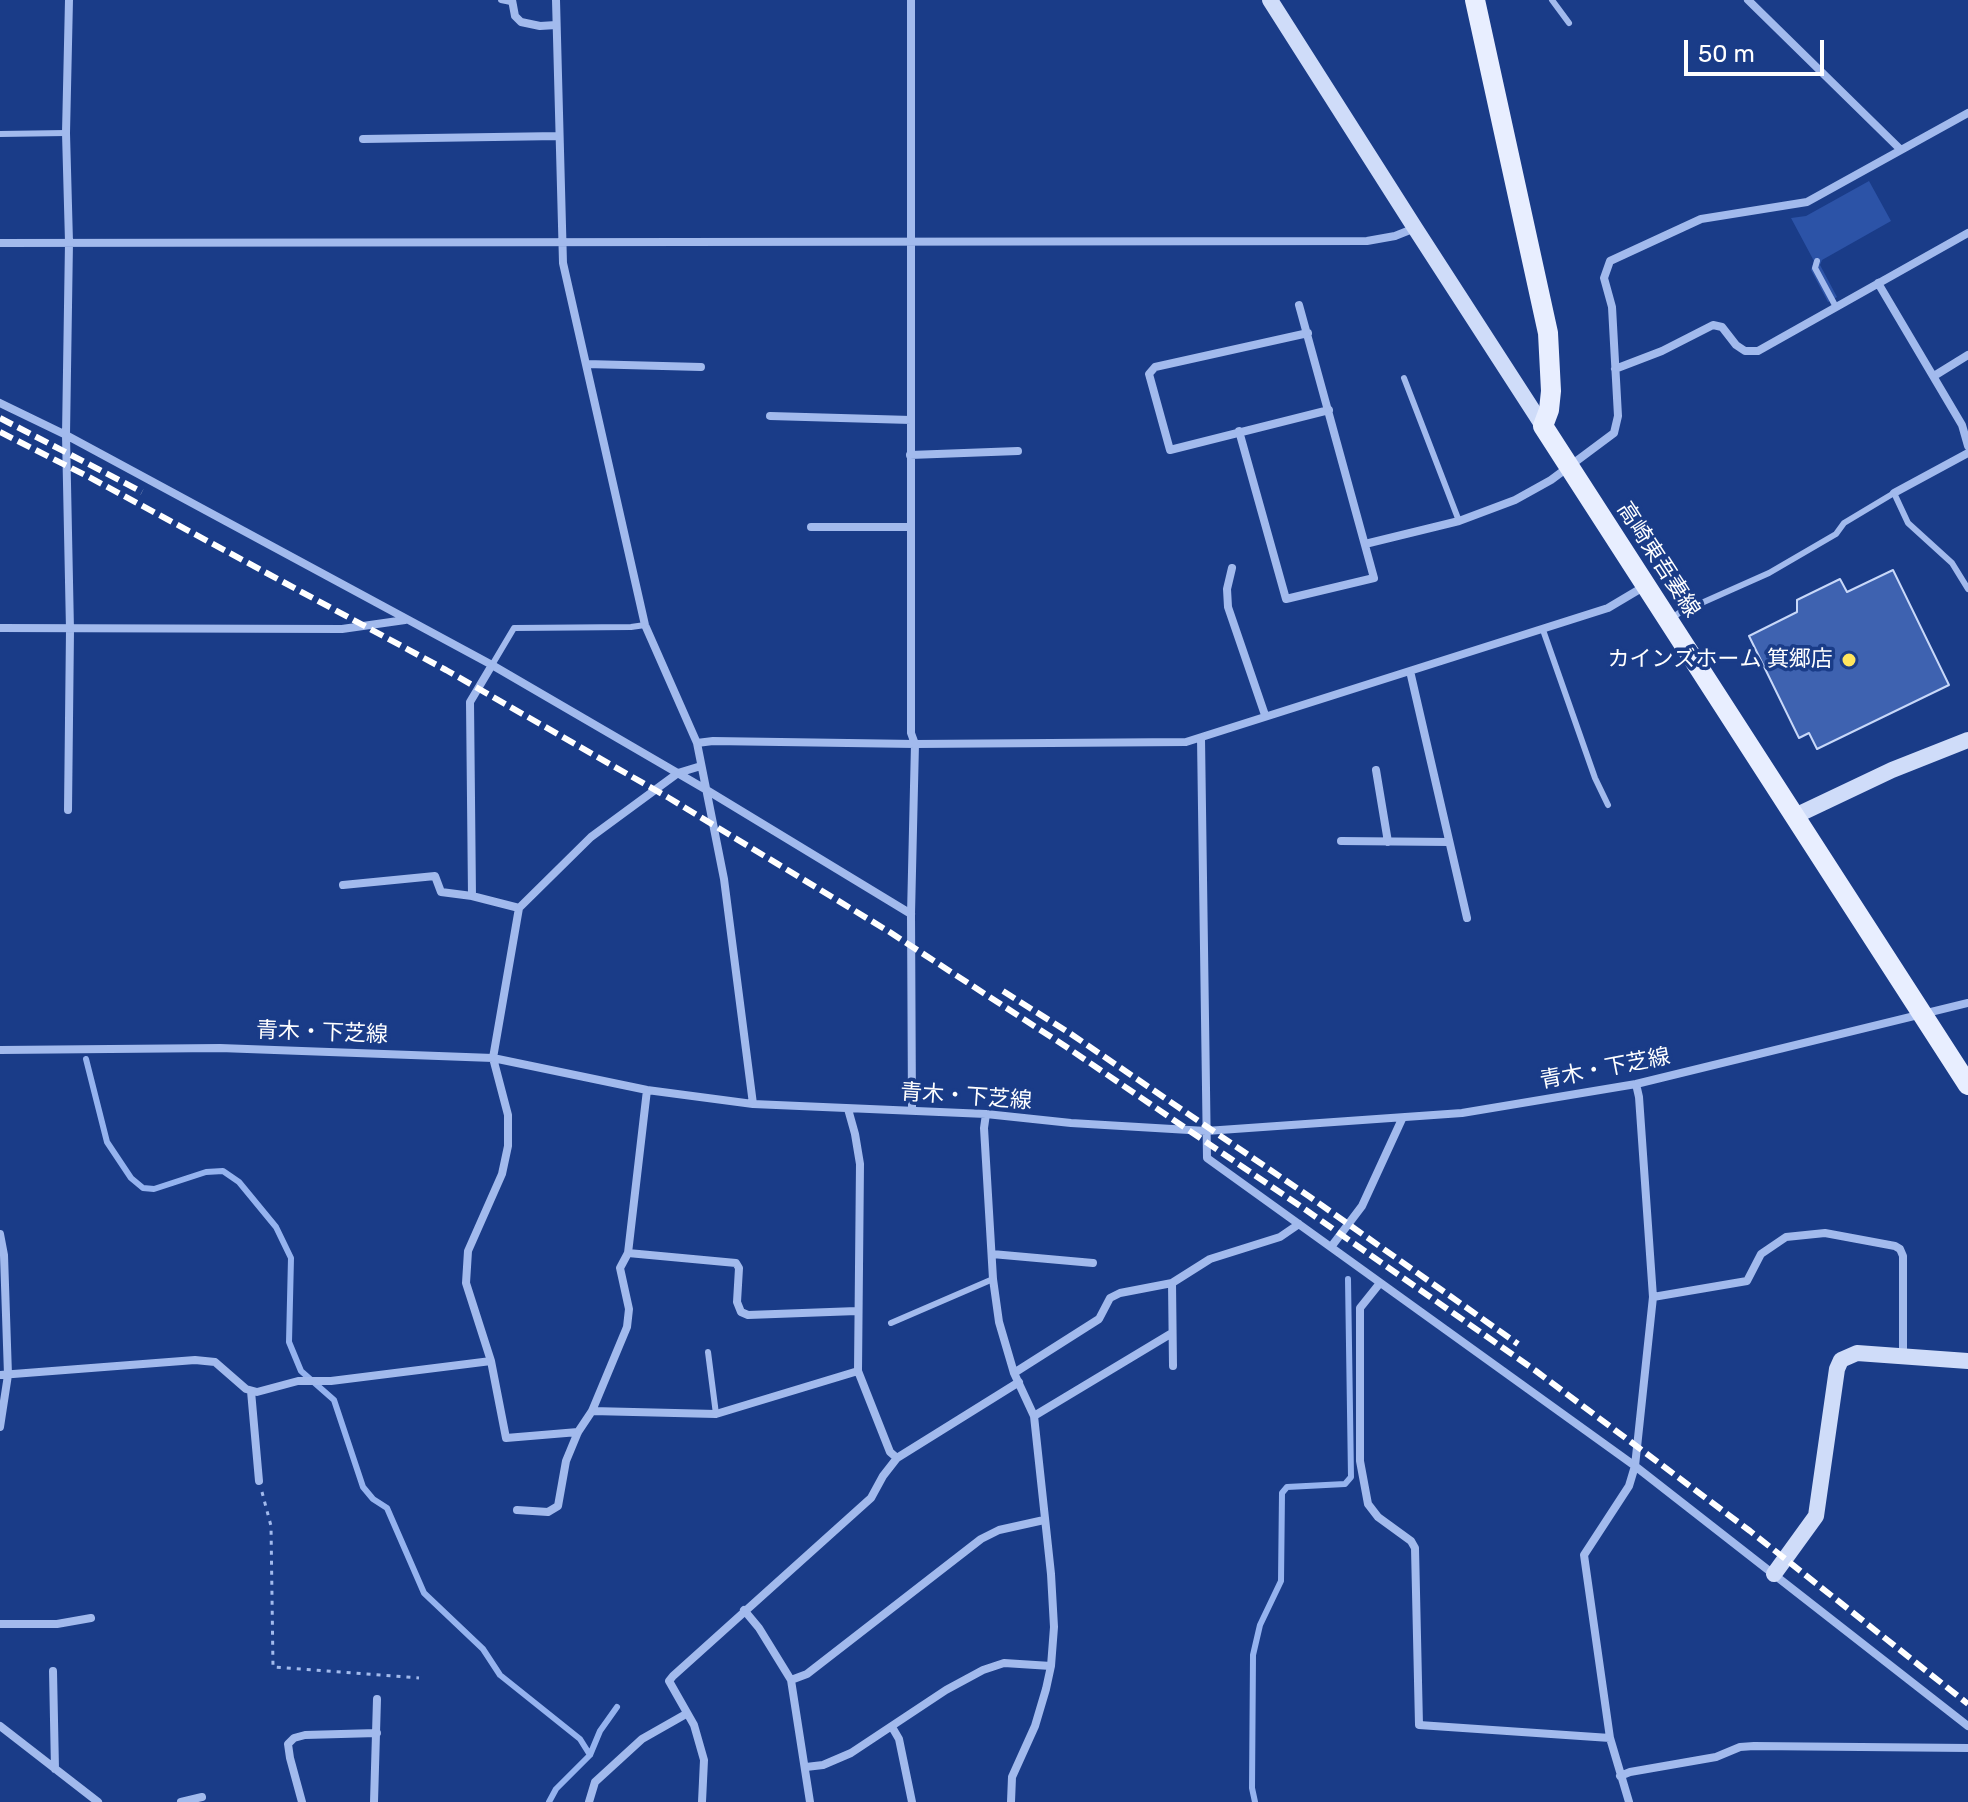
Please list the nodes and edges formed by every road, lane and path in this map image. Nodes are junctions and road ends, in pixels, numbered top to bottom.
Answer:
1 (69, 0) edge
2 (556, 0) edge
3 (911, 0) edge
4 (1270, 0) edge
5 (1475, 0) edge
6 (1552, 0) edge
7 (1748, 0) edge
8 (508, 1) edge
9 (1569, 23) dead end
10 (556, 25) junction
11 (1968, 113) edge
12 (66, 133) junction
13 (0, 134) edge
14 (559, 136) junction
15 (363, 139) dead end
16 (1900, 149) junction
17 (1415, 228) junction
18 (1968, 233) edge
19 (69, 242) junction
20 (562, 242) junction
21 (910, 242) junction
22 (0, 243) edge
23 (1817, 261) dead end
24 (1878, 283) junction
25 (1299, 305) dead end
26 (1836, 307) junction
27 (1308, 333) junction
28 (1968, 355) edge
29 (586, 364) junction
30 (701, 367) dead end
31 (1615, 369) junction
32 (1934, 376) junction
33 (1404, 378) dead end
34 (0, 403) edge
35 (1329, 410) junction
36 (770, 416) dead end
37 (911, 420) junction
38 (1965, 424) edge
39 (1543, 426) junction
40 (1239, 431) junction
41 (66, 435) junction
42 (1968, 446) edge
43 (1018, 451) dead end
44 (1968, 453) edge
45 (910, 455) junction
46 (1569, 466) junction
47 (1894, 493) junction
48 (1459, 521) junction
49 (811, 527) dead end
50 (911, 527) junction
51 (1365, 544) junction
52 (1232, 568) dead end
53 (1646, 586) junction
54 (1968, 589) edge
55 (406, 620) junction
56 (1669, 621) junction
57 (645, 625) junction
58 (0, 628) edge
59 (70, 630) junction
60 (1543, 630) junction
61 (492, 665) junction
62 (1410, 671) junction
63 (1265, 715) junction
64 (1201, 738) junction
65 (1968, 740) edge
66 (697, 743) junction
67 (915, 744) junction
68 (701, 766) junction
69 (1376, 770) dead end
70 (678, 773) junction
71 (705, 789) junction
72 (1608, 805) dead end
73 (68, 810) dead end
74 (1795, 816) junction
75 (1341, 841) dead end
76 (1388, 842) junction
77 (1449, 842) junction
78 (343, 885) dead end
79 (472, 896) junction
80 (519, 908) junction
81 (911, 914) junction
82 (1467, 918) dead end
83 (1968, 1003) edge
84 (1922, 1013) junction
85 (0, 1050) edge
86 (493, 1058) junction
87 (1636, 1084) junction
88 (1968, 1085) edge
89 (647, 1090) junction
90 (753, 1104) junction
91 (848, 1109) junction
92 (912, 1110) junction
93 (986, 1114) junction
94 (1402, 1119) junction
95 (1206, 1131) junction
96 (1299, 1224) junction
97 (0, 1234) edge
98 (1331, 1247) junction
99 (628, 1253) junction
100 (992, 1254) junction
101 (1093, 1263) dead end
102 (993, 1279) junction
103 (1172, 1283) junction
104 (1380, 1283) junction
105 (1653, 1297) junction
106 (857, 1311) junction
107 (891, 1323) dead end
108 (1172, 1333) junction
109 (708, 1352) dead end
110 (1903, 1357) junction
111 (491, 1361) junction
112 (1968, 1361) edge
113 (1173, 1366) dead end
114 (858, 1371) junction
115 (1014, 1373) junction
116 (4, 1375) edge
117 (1019, 1382) junction
118 (251, 1391) junction
119 (592, 1411) junction
120 (716, 1414) junction
121 (1034, 1416) junction
122 (0, 1427) edge
123 (578, 1432) junction
124 (897, 1458) junction
125 (1635, 1466) junction
126 (259, 1481) joint
127 (517, 1510) dead end
128 (1044, 1520) junction
129 (1774, 1574) junction
130 (744, 1610) junction
131 (91, 1618) dead end
132 (0, 1624) edge
133 (1051, 1666) junction
134 (53, 1671) dead end
135 (419, 1678) dead end
136 (791, 1680) junction
137 (377, 1699) dead end
138 (686, 1714) junction
139 (0, 1726) edge
140 (1968, 1726) edge
141 (892, 1727) junction
142 (377, 1733) junction
143 (1610, 1738) junction
144 (1968, 1748) edge
145 (806, 1767) junction
146 (55, 1769) junction
147 (1620, 1776) junction
148 (202, 1797) dead end
149 (98, 1802) edge
150 (181, 1802) edge
151 (302, 1802) edge
152 (374, 1802) edge
153 (589, 1802) edge
154 (702, 1802) edge
155 (810, 1802) edge
156 (912, 1802) edge
157 (1011, 1802) edge
158 (1629, 1802) edge

1 - 12 street
2 - 10 street
3 - 21 street
4 - 17 street
5 - 39 main road
6 - 9 lane
7 - 16 street
8 - 10 street
10 - 14 street
11 - 16 street
12 - 13 lane
12 - 19 street
14 - 15 street
14 - 20 street
16 - 31 street
17 - 21 street
17 - 39 street
18 - 24 street
19 - 20 street
19 - 22 street
19 - 41 street
20 - 21 street
20 - 29 street
21 - 37 street
23 - 26 lane
24 - 26 street
24 - 32 street
25 - 27 street
26 - 31 street
27 - 35 street
27 - 40 street
28 - 32 street
29 - 30 street
29 - 57 street
31 - 46 street
32 - 38 street
33 - 48 lane
34 - 41 street
35 - 40 street
35 - 51 street
36 - 37 street
37 - 45 street
38 - 42 street
39 - 46 main road, 高崎東吾妻線
40 - 51 street
41 - 55 street
41 - 59 street
43 - 45 street
44 - 47 street
45 - 50 street
46 - 48 street
46 - 53 main road, 高崎東吾妻線
47 - 54 lane
47 - 56 lane
48 - 51 street
49 - 50 street
50 - 67 street
52 - 63 street
53 - 56 main road, 高崎東吾妻線
53 - 60 street
55 - 59 street
55 - 61 street
56 - 74 main road, 高崎東吾妻線
57 - 61 lane
57 - 66 street
58 - 59 street
59 - 73 street
60 - 62 street
60 - 72 lane
61 - 70 street
61 - 79 street
62 - 63 street
62 - 77 street
63 - 64 street
64 - 67 street
64 - 95 street
65 - 74 street
66 - 67 street
66 - 68 street
67 - 81 street
68 - 70 street
68 - 71 street
69 - 76 street
70 - 71 street
70 - 80 street
71 - 81 street
71 - 90 street
74 - 84 main road, 高崎東吾妻線
75 - 76 street
76 - 77 street
77 - 82 street
78 - 79 street
79 - 80 street
80 - 86 street
81 - 92 street
83 - 84 street, 青木・下芝線
84 - 87 street, 青木・下芝線
84 - 88 main road, 高崎東吾妻線
85 - 86 street, 青木・下芝線
86 - 89 street, 青木・下芝線
86 - 111 street
87 - 94 street, 青木・下芝線
87 - 105 street
89 - 90 street, 青木・下芝線
89 - 99 street
90 - 91 street, 青木・下芝線
91 - 92 street, 青木・下芝線
91 - 106 street
92 - 93 street, 青木・下芝線
93 - 95 street, 青木・下芝線
93 - 100 street
94 - 95 street, 青木・下芝線
94 - 98 street
95 - 96 street
96 - 98 street
96 - 103 street
97 - 116 street
98 - 104 street
99 - 106 street
99 - 119 street
100 - 101 street
100 - 102 street
102 - 107 lane
102 - 115 street
103 - 108 street
103 - 115 street
104 - 125 street
104 - 143 street
105 - 110 street
105 - 125 street
106 - 114 street
108 - 113 street
108 - 121 street
109 - 120 lane
110 - 112 street
110 - 129 street
111 - 118 street
111 - 123 street
114 - 120 street
114 - 124 street
115 - 117 street
116 - 118 street
116 - 122 street
117 - 121 street
117 - 124 street
118 - 126 street
119 - 120 street
119 - 123 street
121 - 128 street
123 - 127 street
124 - 130 street
125 - 129 street
125 - 143 street
126 - 135 path
128 - 133 street
128 - 136 street
129 - 140 street
130 - 136 street
130 - 138 street
131 - 132 street
133 - 141 street
133 - 157 street
134 - 146 street
136 - 145 street
137 - 142 street
138 - 153 street
138 - 154 street
139 - 146 street
141 - 145 street
141 - 156 street
142 - 151 street
142 - 152 street
143 - 147 street
144 - 147 street
145 - 155 street
146 - 149 street
147 - 158 street
148 - 150 street

